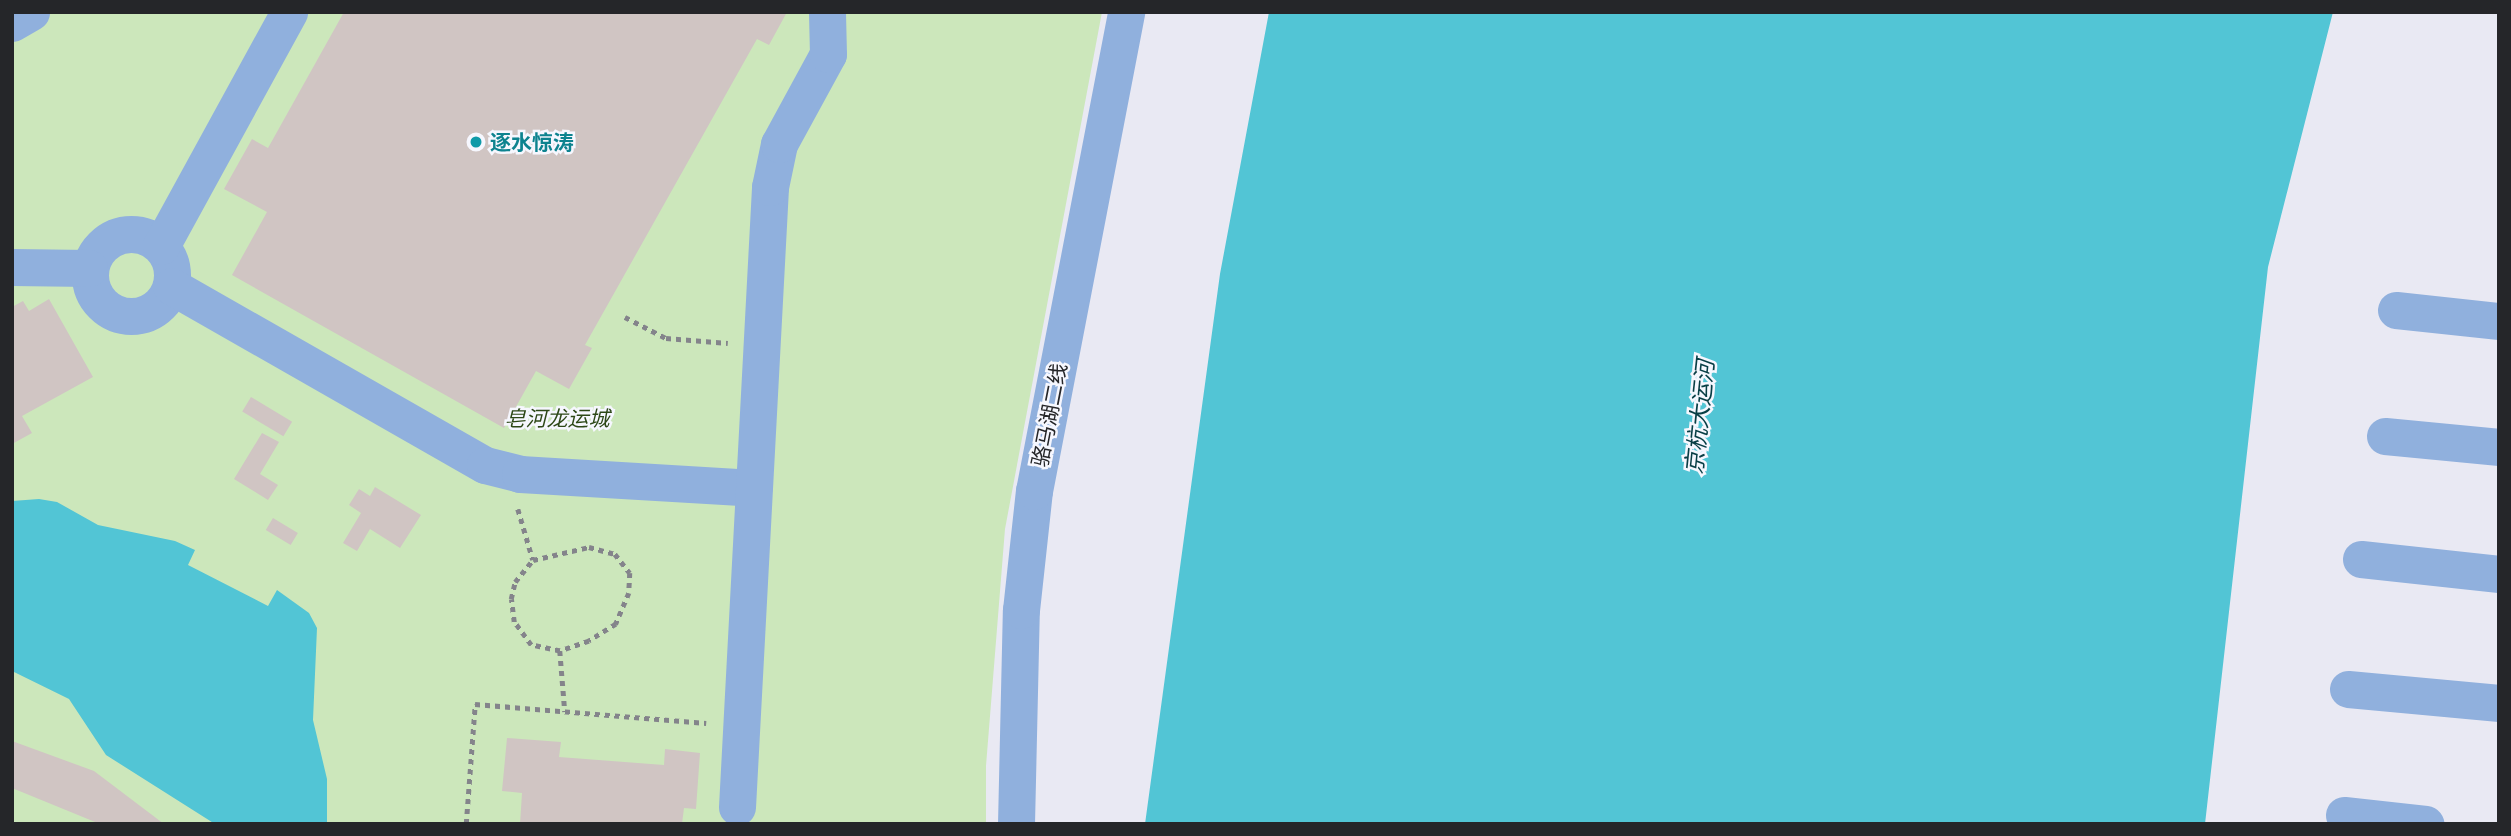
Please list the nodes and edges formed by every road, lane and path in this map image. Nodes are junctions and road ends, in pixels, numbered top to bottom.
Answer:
1 (31, 12) edge
2 (289, 12) edge
3 (827, 12) edge
4 (1126, 12) edge
5 (12, 23) edge
6 (161, 246) junction
7 (12, 267) edge
8 (89, 268) junction
9 (171, 286) junction
10 (2396, 310) dead end
11 (625, 317) dead end
12 (2499, 321) edge
13 (761, 344) junction
14 (2385, 436) dead end
15 (2499, 447) edge
16 (520, 474) junction
17 (754, 488) junction
18 (2361, 559) dead end
19 (533, 560) junction
20 (2499, 574) edge
21 (560, 650) junction
22 (2348, 689) dead end
23 (2499, 703) edge
24 (565, 712) junction
25 (741, 726) junction
26 (737, 807) dead end
27 (2344, 815) dead end
28 (467, 824) edge
29 (1016, 824) edge
30 (2426, 824) edge

1 - 5 street
2 - 6 street
3 - 13 street
4 - 29 street, 骆马湖二线
6 - 8 street
6 - 9 street
7 - 8 street
8 - 9 street
9 - 16 street
10 - 12 street
11 - 13 path
13 - 17 street
14 - 15 street
16 - 17 street
16 - 19 path
17 - 25 street
18 - 20 street
19 - 21 path
19 - 21 path
21 - 24 path
22 - 23 street
24 - 25 path
24 - 28 path
25 - 26 street
27 - 30 street

